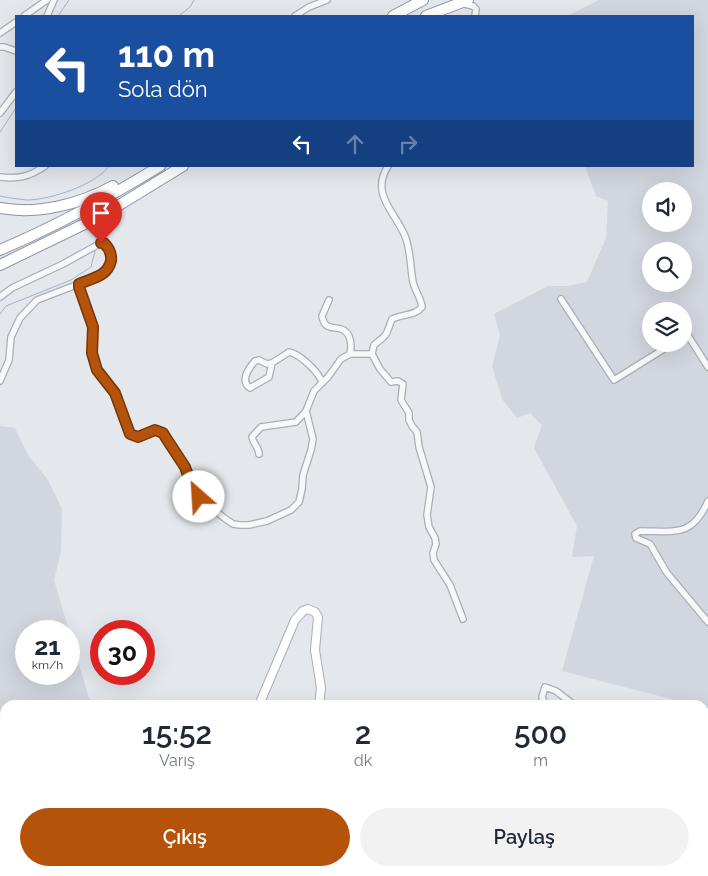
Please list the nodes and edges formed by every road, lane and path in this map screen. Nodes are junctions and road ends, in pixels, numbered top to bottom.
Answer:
1 (47, 0) edge
2 (54, 0) edge
3 (326, 0) edge
4 (423, 0) edge
5 (464, 1) edge
6 (25, 15) edge
7 (47, 15) edge
8 (297, 15) edge
9 (395, 15) edge
10 (429, 15) edge
11 (475, 15) edge
12 (15, 23) edge
13 (0, 33) edge
14 (0, 48) edge
15 (15, 51) edge
16 (15, 93) edge
17 (0, 113) edge
18 (43, 167) edge
19 (147, 167) edge
20 (158, 167) edge
21 (180, 167) edge
22 (387, 167) edge
23 (0, 177) edge
24 (0, 208) edge
25 (0, 250) edge
26 (0, 266) edge
27 (79, 284) junction
28 (0, 297) edge
29 (561, 299) dead end
30 (328, 300) dead end
31 (692, 342) edge
32 (659, 352) edge
33 (350, 354) junction
34 (372, 354) junction
35 (272, 363) junction
36 (708, 367) edge
37 (0, 382) edge
38 (322, 383) junction
39 (306, 411) junction
40 (260, 454) dead end
41 (708, 501) edge
42 (463, 619) dead end
43 (708, 622) edge
44 (261, 700) edge
45 (320, 700) edge
46 (543, 700) edge
47 (568, 700) edge

1 - 6 street
2 - 7 street
3 - 8 street
4 - 9 highway
5 - 10 highway
5 - 11 street
12 - 13 street
14 - 15 street
16 - 17 street
18 - 23 street
19 - 24 highway
20 - 25 highway
21 - 26 highway
22 - 34 street
27 - 28 street
27 - 37 street
27 - 39 street
29 - 32 street
30 - 33 street
31 - 36 street
33 - 34 street
33 - 38 street
34 - 42 street
35 - 35 street
35 - 38 street
38 - 39 street
39 - 40 street
41 - 43 street
44 - 45 main road
46 - 47 street

